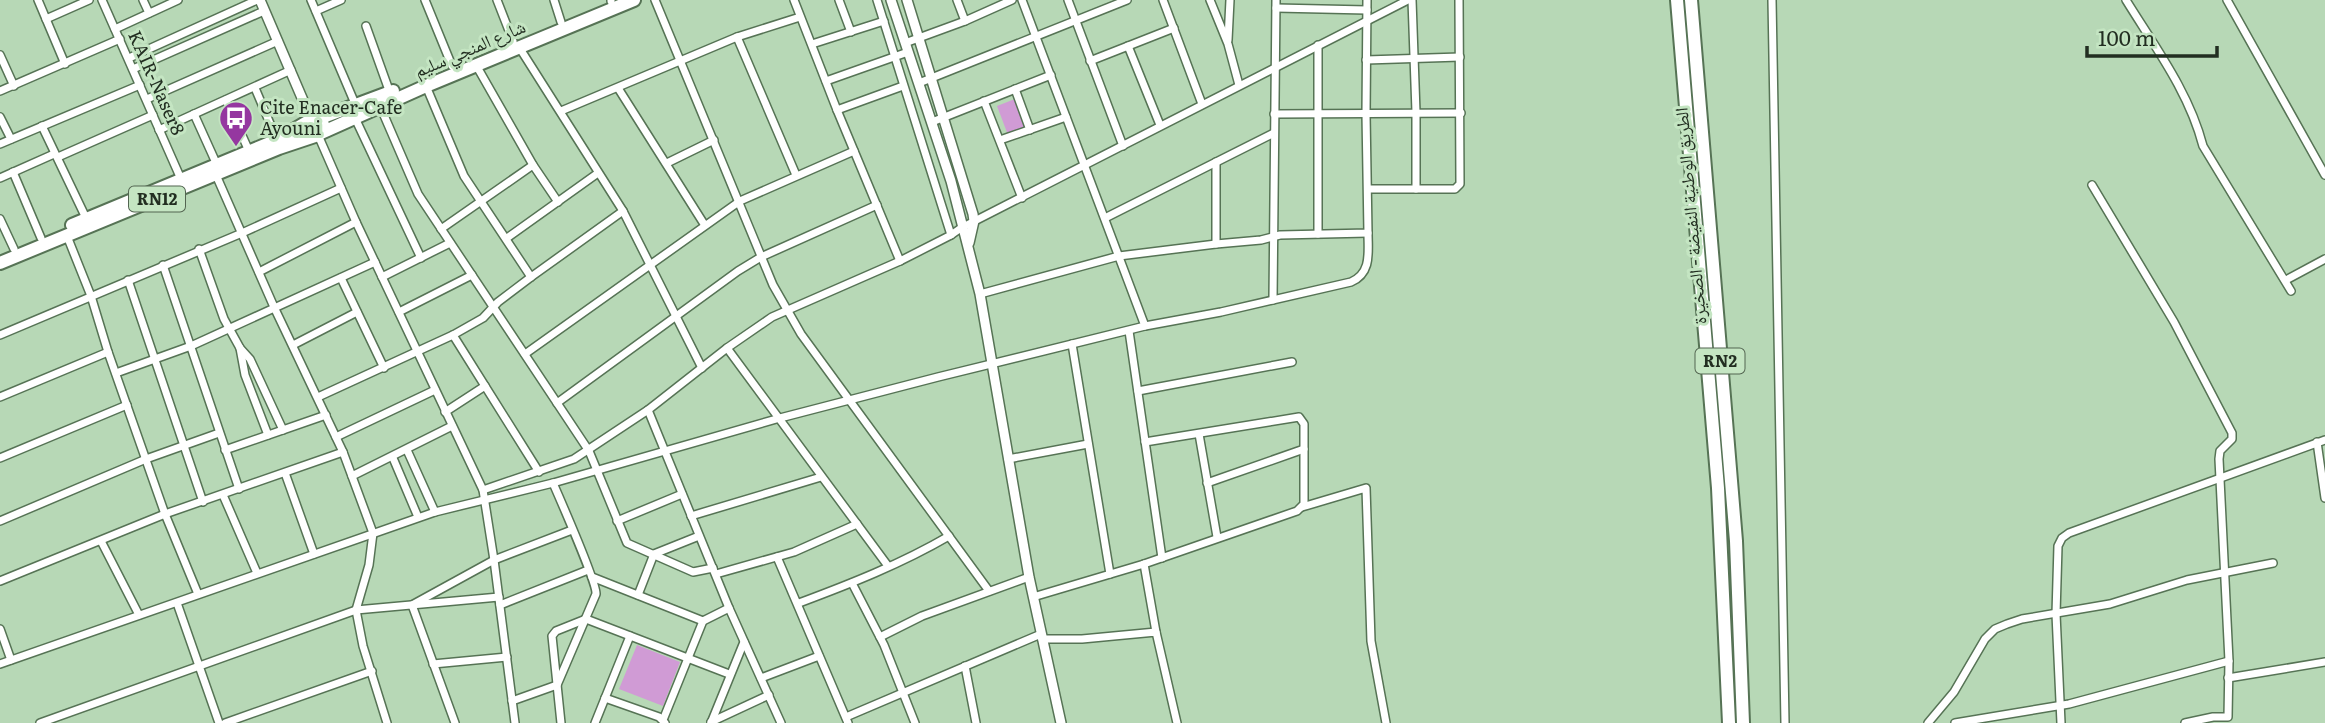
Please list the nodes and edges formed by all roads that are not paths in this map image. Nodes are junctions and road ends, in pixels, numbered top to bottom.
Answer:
1 (37, 0) edge
2 (89, 0) edge
3 (102, 0) edge
4 (143, 0) edge
5 (178, 0) edge
6 (259, 0) edge
7 (311, 0) edge
8 (341, 0) edge
9 (425, 0) edge
10 (497, 0) edge
11 (554, 0) edge
12 (612, 0) edge
13 (634, 0) edge
14 (655, 0) edge
15 (794, 0) edge
16 (839, 0) edge
17 (877, 0) edge
18 (891, 0) edge
19 (907, 0) edge
20 (957, 0) edge
21 (1012, 0) edge
22 (1022, 0) edge
23 (1068, 0) edge
24 (1127, 0) edge
25 (1163, 0) edge
26 (1210, 0) edge
27 (1230, 0) edge
28 (1367, 0) edge
29 (1410, 0) edge
30 (1459, 0) edge
31 (1677, 0) edge
32 (1691, 0) edge
33 (1772, 0) edge
34 (2126, 0) edge
35 (2227, 0) edge
36 (1115, 2) edge
37 (1276, 4) edge
38 (1367, 10) junction
39 (264, 11) junction
40 (316, 11) junction
41 (149, 13) junction
42 (800, 17) junction
43 (46, 19) junction
44 (1076, 20) junction
45 (884, 21) junction
46 (965, 21) junction
47 (1366, 21) junction
48 (561, 22) junction
49 (366, 26) dead end
50 (1174, 28) junction
51 (116, 29) junction
52 (851, 32) junction
53 (1036, 35) junction
54 (737, 37) junction
55 (120, 39) junction
56 (919, 39) junction
57 (278, 41) junction
58 (516, 44) junction
59 (812, 44) junction
60 (1228, 44) junction
61 (1128, 46) junction
62 (1318, 46) junction
63 (907, 47) junction
64 (0, 55) edge
65 (894, 56) junction
66 (1460, 57) junction
67 (129, 58) junction
68 (1415, 58) junction
69 (1366, 60) junction
70 (1090, 61) junction
71 (681, 62) junction
72 (65, 64) junction
73 (476, 65) junction
74 (452, 66) junction
75 (1274, 68) junction
76 (133, 69) junction
77 (291, 70) junction
78 (1051, 75) junction
79 (932, 79) junction
80 (826, 82) junction
81 (919, 83) junction
82 (140, 85) junction
83 (1239, 85) junction
84 (14, 86) junction
85 (426, 86) junction
86 (903, 86) junction
87 (255, 88) junction
88 (618, 88) junction
89 (1015, 89) junction
90 (0, 91) edge
91 (390, 93) junction
92 (147, 99) junction
93 (226, 100) junction
94 (984, 101) junction
95 (1202, 104) junction
96 (380, 106) junction
97 (837, 110) junction
98 (561, 111) junction
99 (355, 112) junction
100 (1416, 112) junction
101 (1461, 113) junction
102 (194, 114) junction
103 (1274, 114) junction
104 (1318, 114) junction
105 (1366, 114) junction
106 (153, 115) junction
107 (0, 117) edge
108 (944, 117) junction
109 (1066, 117) junction
110 (313, 120) junction
111 (932, 122) junction
112 (1160, 125) junction
113 (42, 126) junction
114 (159, 130) junction
115 (1030, 130) junction
116 (1274, 133) junction
117 (318, 135) junction
118 (11, 139) junction
119 (277, 140) junction
120 (714, 140) junction
121 (1000, 140) junction
122 (0, 144) edge
123 (1123, 146) junction
124 (249, 151) junction
125 (854, 151) junction
126 (56, 155) junction
127 (1216, 162) junction
128 (667, 163) junction
129 (533, 165) junction
130 (1084, 165) junction
131 (217, 170) junction
132 (13, 172) junction
133 (598, 173) junction
134 (796, 175) junction
135 (2325, 175) edge
136 (0, 178) edge
137 (181, 179) junction
138 (2092, 185) dead end
139 (341, 188) junction
140 (1368, 189) junction
141 (1416, 189) junction
142 (1022, 198) junction
143 (482, 201) junction
144 (740, 201) junction
145 (558, 202) junction
146 (877, 205) junction
147 (623, 211) junction
148 (1105, 218) junction
149 (0, 219) edge
150 (86, 219) junction
151 (974, 221) junction
152 (356, 222) junction
153 (704, 224) junction
154 (961, 228) junction
155 (441, 229) junction
156 (242, 233) junction
157 (1368, 233) junction
158 (1318, 234) junction
159 (951, 235) junction
160 (66, 236) junction
161 (41, 237) junction
162 (1274, 237) junction
163 (507, 238) junction
164 (450, 243) junction
165 (969, 244) junction
166 (1216, 244) junction
167 (13, 249) junction
168 (199, 249) junction
169 (0, 255) edge
170 (1119, 256) junction
171 (761, 257) junction
172 (421, 258) junction
173 (2325, 259) edge
174 (900, 261) junction
175 (375, 262) junction
176 (0, 263) edge
177 (650, 263) junction
178 (163, 265) junction
179 (259, 272) junction
180 (472, 275) junction
181 (382, 277) junction
182 (531, 277) junction
183 (341, 278) junction
184 (128, 280) junction
185 (2286, 280) junction
186 (2291, 291) dead end
187 (980, 294) junction
188 (91, 296) junction
189 (1273, 300) junction
190 (274, 307) junction
191 (493, 308) junction
192 (786, 309) junction
193 (358, 312) junction
194 (399, 312) junction
195 (677, 316) junction
196 (1145, 326) junction
197 (229, 329) junction
198 (1129, 331) junction
199 (0, 335) edge
200 (453, 335) junction
201 (1072, 344) junction
202 (293, 345) junction
203 (191, 346) junction
204 (240, 348) junction
205 (727, 348) junction
206 (108, 352) junction
207 (417, 352) junction
208 (525, 354) junction
209 (154, 359) junction
210 (1292, 362) dead end
211 (991, 364) junction
212 (384, 368) junction
213 (702, 368) junction
214 (116, 373) junction
215 (485, 386) junction
216 (435, 390) junction
217 (1138, 391) junction
218 (0, 397) edge
219 (318, 397) junction
220 (850, 401) junction
221 (557, 403) junction
222 (127, 405) junction
223 (648, 410) junction
224 (445, 412) junction
225 (326, 415) junction
226 (780, 418) junction
227 (452, 426) junction
228 (283, 430) junction
229 (219, 433) junction
230 (1199, 434) junction
231 (268, 435) junction
232 (336, 437) junction
233 (2321, 441) edge
234 (1145, 442) junction
235 (1088, 444) junction
236 (183, 446) junction
237 (1304, 449) junction
238 (225, 450) junction
239 (407, 450) junction
240 (663, 450) junction
241 (589, 451) junction
242 (343, 452) junction
243 (0, 458) edge
244 (393, 458) junction
245 (146, 459) junction
246 (1007, 459) junction
247 (597, 469) junction
248 (539, 472) junction
249 (285, 473) junction
250 (352, 476) junction
251 (2221, 476) junction
252 (821, 477) junction
253 (553, 483) junction
254 (1207, 483) junction
255 (239, 489) junction
256 (484, 494) junction
257 (681, 494) junction
258 (223, 495) junction
259 (2325, 498) edge
260 (202, 502) junction
261 (1301, 508) junction
262 (435, 512) junction
263 (165, 514) junction
264 (691, 516) junction
265 (418, 517) junction
266 (0, 521) edge
267 (617, 521) junction
268 (856, 524) junction
269 (572, 530) junction
270 (373, 533) junction
271 (699, 536) junction
272 (949, 536) junction
273 (1217, 537) junction
274 (102, 541) junction
275 (314, 554) junction
276 (654, 554) junction
277 (777, 558) junction
278 (1162, 558) junction
279 (494, 560) junction
280 (2273, 563) dead end
281 (1144, 564) junction
282 (888, 566) junction
283 (714, 571) junction
284 (257, 573) junction
285 (2225, 573) junction
286 (590, 574) junction
287 (1110, 574) junction
288 (1029, 577) junction
289 (0, 581) edge
290 (852, 583) junction
291 (989, 592) junction
292 (198, 594) junction
293 (638, 595) junction
294 (1033, 597) junction
295 (500, 601) junction
296 (177, 603) junction
297 (799, 603) junction
298 (412, 605) junction
299 (729, 608) junction
300 (356, 610) junction
301 (2056, 614) junction
302 (139, 615) junction
303 (586, 619) junction
304 (703, 621) junction
305 (0, 629) edge
306 (1156, 632) junction
307 (630, 636) junction
308 (880, 637) junction
309 (1041, 637) junction
310 (744, 642) junction
311 (819, 656) junction
312 (507, 657) junction
313 (688, 658) junction
314 (10, 660) junction
315 (2229, 661) junction
316 (2325, 662) edge
317 (0, 664) edge
318 (199, 664) junction
319 (433, 664) junction
320 (965, 666) junction
321 (372, 671) junction
322 (729, 674) junction
323 (761, 678) junction
324 (2228, 678) junction
325 (557, 685) junction
326 (902, 692) junction
327 (769, 695) junction
328 (605, 698) junction
329 (512, 701) junction
330 (2060, 706) junction
331 (847, 720) edge
332 (2228, 720) edge
333 (664, 722) edge
334 (711, 722) edge
335 (1980, 722) edge
336 (40, 723) edge
337 (219, 723) edge
338 (225, 723) edge
339 (387, 723) edge
340 (455, 723) edge
341 (515, 723) edge
342 (561, 723) edge
343 (596, 723) edge
344 (781, 723) edge
345 (915, 723) edge
346 (976, 723) edge
347 (1061, 723) edge
348 (1177, 723) edge
349 (1386, 723) edge
350 (1730, 723) edge
351 (1742, 723) edge
352 (1785, 723) edge
353 (1928, 723) edge
354 (1955, 723) edge
355 (2061, 723) edge
356 (2185, 723) edge

1 - 43 street
2 - 43 street
3 - 51 street, KAIR-Naser8
4 - 41 street
5 - 41 street
6 - 39 street
6 - 67 street
7 - 40 street
8 - 40 street
9 - 74 street
10 - 58 street
11 - 48 street
12 - 48 main road, شارع المنجي سليم / RN12
13 - 58 main road, شارع المنجي سليم / RN12
14 - 71 street
15 - 42 street
16 - 52 street
17 - 45 street
18 - 63 street
19 - 56 street
20 - 46 street
21 - 46 street
22 - 53 street
23 - 44 street
24 - 36 street
25 - 50 street
26 - 60 street
27 - 60 street
28 - 38 street
29 - 47 street
29 - 68 street
30 - 66 street
31 - 350 main road, الطريق الوطنية النفيضة - الصخيرة / RN2
32 - 351 main road, الطريق الوطنية النفيضة - الصخيرة / RN2
33 - 352 street
34 - 185 street
35 - 135 street
36 - 44 street
37 - 38 street
37 - 75 street
38 - 47 street
39 - 57 street
39 - 76 street
40 - 99 street
41 - 51 street
42 - 54 street
42 - 59 street
43 - 72 street
44 - 53 street
44 - 70 street
45 - 52 street
45 - 65 street
46 - 56 street
47 - 62 street
47 - 69 street
48 - 58 main road, شارع المنجي سليم / RN12
49 - 91 street
50 - 61 street
50 - 95 street
51 - 55 street, KAIR-Naser8
52 - 59 street
53 - 78 street
53 - 79 street
54 - 71 street
54 - 134 street
55 - 67 street, KAIR-Naser8
55 - 72 street
56 - 63 street
56 - 79 street
57 - 77 street
57 - 92 street
58 - 73 main road, شارع المنجي سليم / RN12
58 - 74 main road, شارع المنجي سليم / RN12
58 - 98 street
59 - 80 street
60 - 83 street
61 - 70 street
61 - 112 street
62 - 75 street
62 - 104 street
63 - 65 street
63 - 81 street
64 - 84 street
65 - 80 street
65 - 86 street
66 - 68 street
66 - 101 street
67 - 76 street, KAIR-Naser8
68 - 69 street
68 - 100 street
69 - 105 street
70 - 123 street
71 - 88 street
71 - 120 street
72 - 84 street
73 - 85 main road, شارع المنجي سليم / RN12
73 - 129 street
74 - 91 main road, شارع المنجي سليم / RN12
75 - 83 street
75 - 103 street
76 - 82 street, KAIR-Naser8
77 - 87 street
77 - 110 street
78 - 89 street
78 - 109 street
79 - 81 street
79 - 108 street
80 - 97 street
81 - 111 street
82 - 92 street, KAIR-Naser8
82 - 113 street
83 - 95 street
84 - 90 street
85 - 96 main road, شارع المنجي سليم / RN12
85 - 143 street
86 - 97 street
86 - 159 street
87 - 93 street
87 - 119 street
88 - 98 street
88 - 128 street
89 - 94 street
89 - 115 street
91 - 99 main road, شارع المنجي سليم / RN12
92 - 106 street, KAIR-Naser8
93 - 102 street
93 - 124 street
94 - 108 street
94 - 121 street
95 - 112 street
96 - 99 main road, شارع المنجي سليم / RN12
96 - 155 street
97 - 125 street
98 - 133 street
99 - 110 main road, شارع المنجي سليم / RN12
99 - 117 main road, شارع المنجي سليم / RN12
99 - 172 street
100 - 101 street
100 - 105 street
100 - 141 street
101 - 141 street
102 - 114 street
102 - 131 street
103 - 104 street
103 - 116 street
104 - 105 street
104 - 158 street
105 - 140 street
106 - 114 street, KAIR-Naser8
106 - 126 street
107 - 118 street
108 - 111 street
108 - 151 street
109 - 115 street
109 - 130 street
110 - 117 main road
110 - 119 main road, شارع المنجي سليم / RN12
111 - 154 street
112 - 123 street
113 - 118 street
113 - 126 street
114 - 137 street, KAIR-Naser8
115 - 121 street
116 - 127 street
116 - 162 street
117 - 131 main road, شارع المنجي سليم / RN12
117 - 139 street
118 - 122 street
119 - 124 main road, شارع المنجي سليم / RN12
120 - 128 street
120 - 144 street
121 - 142 street
123 - 130 street
124 - 131 main road, شارع المنجي سليم / RN12
125 - 134 street
125 - 146 street
126 - 132 street
126 - 150 street
127 - 148 street
127 - 166 street
128 - 153 street
129 - 143 street
129 - 145 street
130 - 142 street
130 - 148 street
131 - 137 main road, شارع المنجي سليم / RN12
131 - 156 street
131 - 160 main road, شارع المنجي سليم / RN12
132 - 136 street
132 - 161 street
133 - 145 street
133 - 147 street
134 - 144 street
137 - 150 main road, شارع المنجي سليم / RN12
138 - 251 street
139 - 152 street
139 - 156 street
140 - 141 street
140 - 157 street
142 - 151 street
143 - 155 street
143 - 163 street
144 - 153 street
144 - 171 street
145 - 163 street
146 - 171 street
146 - 174 street
147 - 177 street
147 - 182 street
148 - 170 street
149 - 167 street
150 - 161 main road, شارع المنجي سليم / RN12
151 - 154 street
151 - 165 street
152 - 175 street
152 - 179 street
153 - 177 street
154 - 159 street
154 - 165 street
155 - 164 street
156 - 168 street
156 - 179 street
157 - 158 street
157 - 189 street
158 - 162 street
159 - 174 street
160 - 176 main road, شارع المنجي سليم / RN12
160 - 188 street
161 - 167 main road, شارع المنجي سليم / RN12
162 - 166 street
162 - 189 street
163 - 182 street
164 - 172 street
164 - 180 street
165 - 187 street
166 - 170 street
167 - 169 main road, شارع المنجي سليم / RN12
168 - 178 street
168 - 197 street
170 - 187 street
170 - 196 street
171 - 192 street
171 - 195 street
172 - 181 street
173 - 185 street
174 - 192 street
175 - 181 street
175 - 183 street
177 - 195 street
177 - 208 street
178 - 184 street
178 - 203 street
179 - 190 street
180 - 191 street
180 - 194 street
181 - 194 street
182 - 191 street
183 - 190 street
183 - 193 street
184 - 188 street
184 - 209 street
185 - 186 street
187 - 211 street
188 - 199 street
188 - 206 street
189 - 196 street
190 - 197 street
190 - 202 street
191 - 200 street
191 - 208 street
192 - 205 street
192 - 220 street
193 - 202 street
193 - 212 street
194 - 207 street
195 - 213 street
195 - 221 street
196 - 198 street
197 - 203 street
197 - 204 street
198 - 201 street
198 - 217 street
200 - 207 street
200 - 215 street
201 - 211 street
201 - 235 street
202 - 219 street
203 - 209 street
203 - 229 street
204 - 228 street
204 - 231 street
205 - 213 street
205 - 226 street
206 - 214 street
206 - 218 street
207 - 212 street
207 - 216 street
208 - 221 street
209 - 214 street
209 - 236 street
210 - 217 street
211 - 220 street
211 - 246 street
212 - 219 street
213 - 223 street
214 - 222 street
215 - 224 street
215 - 248 street
216 - 224 street
216 - 232 street
217 - 234 street
219 - 225 street
220 - 226 street
220 - 272 street
221 - 241 street
222 - 243 street
222 - 245 street
223 - 240 street
223 - 241 street
224 - 227 street
225 - 228 street
225 - 232 street
226 - 240 street
226 - 252 street
227 - 239 street
227 - 256 street
228 - 231 street
229 - 236 street
229 - 238 street
230 - 234 street
230 - 237 street
230 - 254 street
231 - 238 street
232 - 242 street
233 - 251 street
233 - 259 street
234 - 278 street
235 - 246 street
235 - 287 street
236 - 245 street
236 - 260 street
237 - 254 street
237 - 261 street
238 - 255 street
239 - 244 street
239 - 262 street
240 - 247 street
240 - 257 street
241 - 247 street
241 - 248 street
242 - 249 street
242 - 250 street
244 - 250 street
244 - 265 street
245 - 263 street
245 - 266 street
246 - 288 street
247 - 253 street
247 - 267 street
248 - 256 street
249 - 255 street
249 - 275 street
250 - 270 street
251 - 285 street
251 - 301 street
252 - 264 street
252 - 268 street
253 - 256 street
253 - 269 street
254 - 273 street
255 - 258 street
256 - 262 street
256 - 279 street
257 - 264 street
257 - 267 street
258 - 260 street
258 - 284 street
260 - 263 street
261 - 273 street
261 - 349 street
262 - 265 street
263 - 274 street
263 - 292 street
264 - 271 street
265 - 270 street
267 - 276 street
268 - 277 street
268 - 282 street
269 - 279 street
269 - 286 street
270 - 275 street
270 - 300 street
271 - 276 street
271 - 283 street
272 - 282 street
272 - 291 street
273 - 278 street
274 - 289 street
274 - 302 street
275 - 284 street
276 - 283 street
276 - 293 street
277 - 283 street
277 - 297 street
278 - 281 street
279 - 295 street
279 - 298 street
280 - 285 street
281 - 287 street
281 - 306 street
282 - 290 street
283 - 299 street
284 - 292 street
285 - 301 street
285 - 315 street
286 - 293 street
286 - 295 street
286 - 303 street
287 - 294 street
288 - 291 street
288 - 294 street
290 - 297 street
290 - 308 street
291 - 308 street
292 - 296 street
293 - 304 street
294 - 309 street
295 - 298 street
295 - 312 street
296 - 302 street
296 - 318 street
297 - 311 street
298 - 300 street
298 - 319 street
299 - 304 street
299 - 310 street
300 - 318 street
300 - 321 street
301 - 330 street
301 - 353 street
302 - 314 street
303 - 307 street
303 - 325 street
303 - 325 street
304 - 313 street
305 - 314 street
306 - 309 street
306 - 348 street
307 - 313 street
307 - 328 street
308 - 326 street
309 - 320 street
309 - 347 street
310 - 322 street
310 - 323 street
311 - 323 street
311 - 331 street
312 - 319 street
312 - 329 street
313 - 322 street
313 - 333 street
314 - 317 street
315 - 324 street
315 - 330 street
316 - 324 street
318 - 336 street
318 - 337 street
319 - 340 street
320 - 326 street
320 - 346 street
321 - 338 street
321 - 339 street
322 - 334 street
323 - 327 street
324 - 332 street
325 - 329 street
325 - 342 street
326 - 331 street
326 - 345 street
327 - 334 street
327 - 344 street
328 - 333 street
328 - 343 street
329 - 341 street
330 - 335 street
330 - 355 street
332 - 356 street
335 - 354 street

